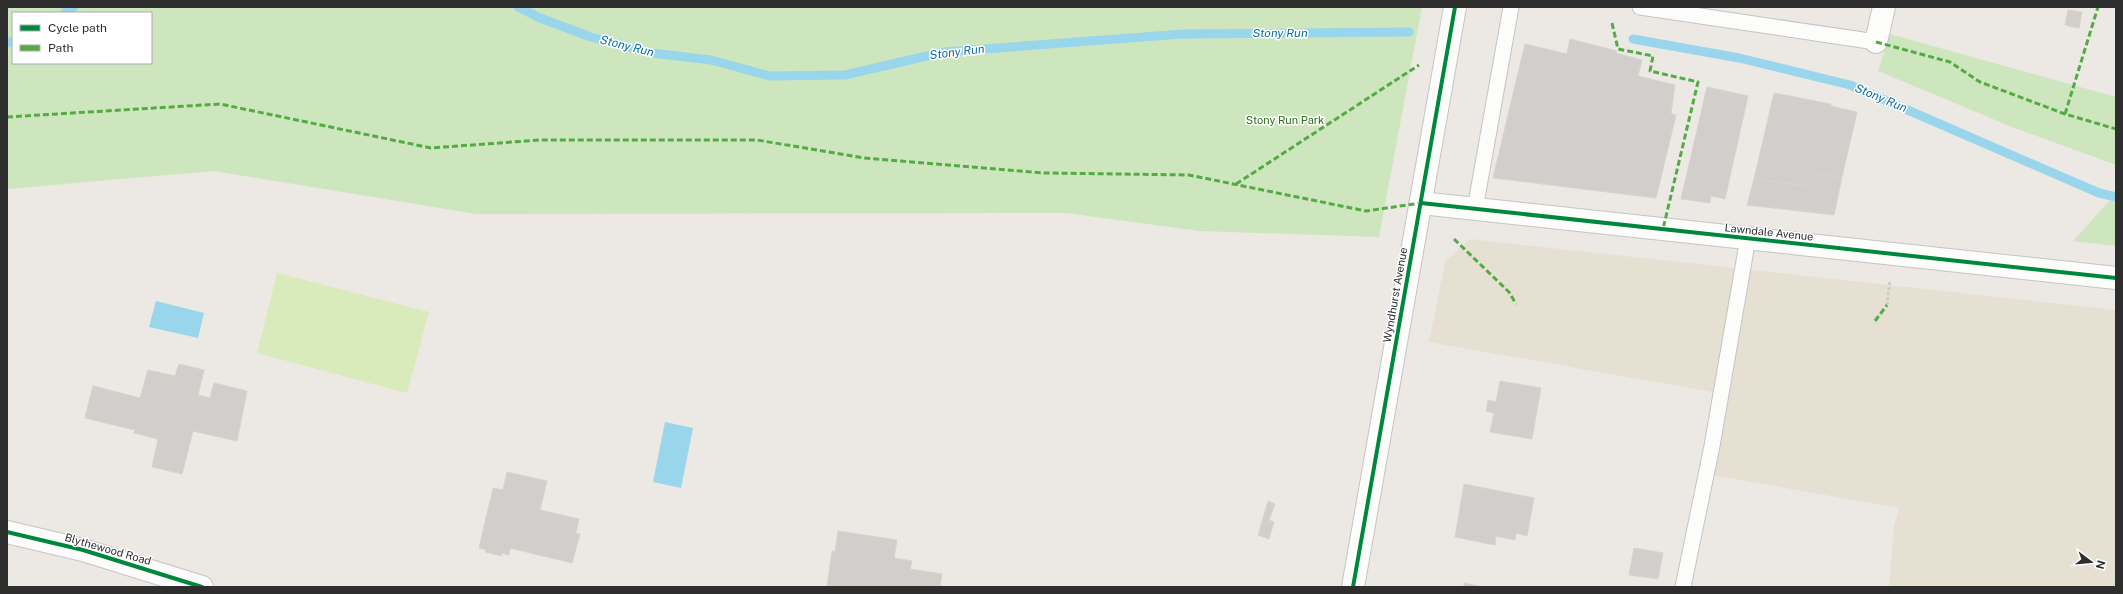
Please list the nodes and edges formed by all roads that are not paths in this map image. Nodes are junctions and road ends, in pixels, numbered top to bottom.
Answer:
1 (1455, 7) edge
2 (1511, 7) edge
3 (1640, 7) edge
4 (1884, 7) edge
5 (1876, 42) joint
6 (1421, 203) junction
7 (1475, 208) junction
8 (1748, 238) junction
9 (2116, 278) edge
10 (7, 532) edge
11 (202, 587) edge
12 (1353, 587) edge
13 (1683, 587) edge

1 - 6 street, Wyndhurst Avenue
2 - 7 lane
3 - 5 lane
4 - 5 street
6 - 7 street, Lawndale Avenue
6 - 12 street, Wyndhurst Avenue
7 - 8 street, Lawndale Avenue
8 - 9 street, Lawndale Avenue
8 - 13 lane
10 - 11 street, Blythewood Road

